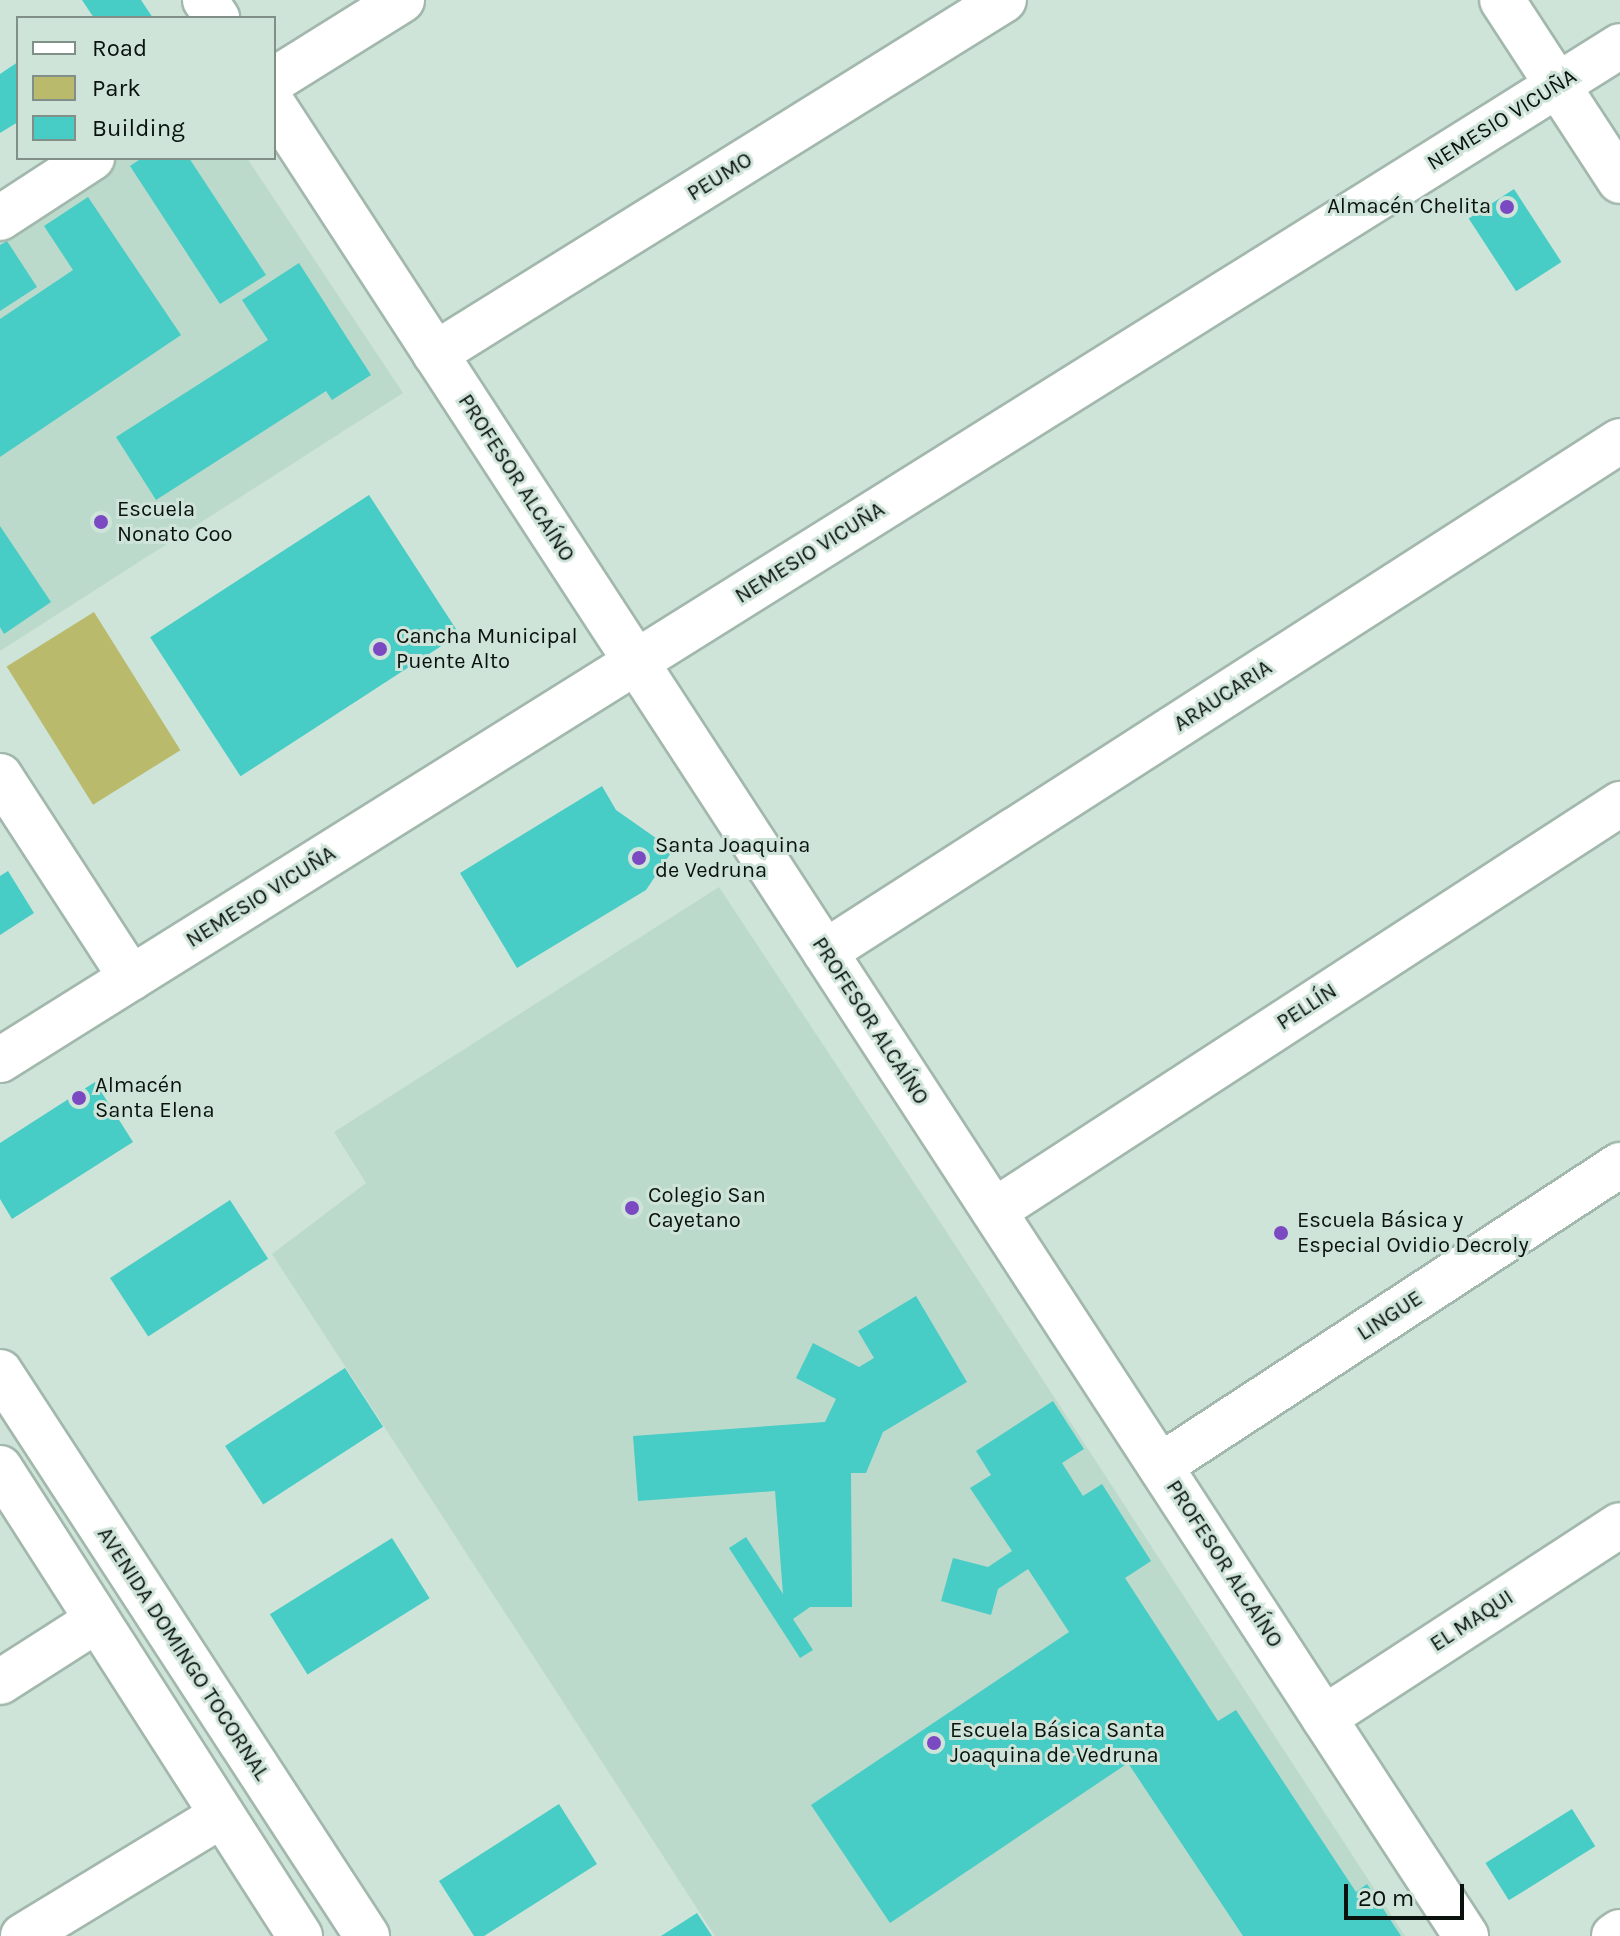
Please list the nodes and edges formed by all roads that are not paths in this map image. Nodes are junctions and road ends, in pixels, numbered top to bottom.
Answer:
1 (402, 0) edge
2 (1004, 0) edge
3 (1502, 0) edge
4 (1620, 46) edge
5 (276, 79) edge
6 (1558, 85) junction
7 (276, 109) edge
8 (89, 160) edge
9 (1620, 181) edge
10 (0, 218) edge
11 (435, 354) junction
12 (1620, 441) edge
13 (636, 662) junction
14 (0, 776) edge
15 (1620, 804) edge
16 (825, 952) junction
17 (131, 978) junction
18 (0, 1060) edge
19 (1620, 1165) edge
20 (994, 1211) junction
21 (0, 1372) edge
22 (1160, 1466) junction
23 (0, 1468) edge
24 (1620, 1525) edge
25 (97, 1620) junction
26 (0, 1682) edge
27 (1324, 1718) junction
28 (222, 1815) junction
29 (1620, 1932) edge
30 (23, 1936) edge
31 (300, 1936) edge
32 (367, 1936) edge
33 (1466, 1936) edge
34 (1614, 1936) edge

1 - 5 street
2 - 11 street, PEUMO
3 - 6 street
4 - 6 street, NEMESIO VICUÑA
6 - 9 street
6 - 13 street, NEMESIO VICUÑA
7 - 11 street, PROFESOR ALCAÍNO
8 - 10 street
11 - 13 street, PROFESOR ALCAÍNO
12 - 16 street, ARAUCARIA
13 - 16 street, PROFESOR ALCAÍNO
13 - 17 street, NEMESIO VICUÑA
14 - 17 street
15 - 20 street, PELLÍN
16 - 20 street, PROFESOR ALCAÍNO
17 - 18 street, NEMESIO VICUÑA
19 - 22 street, LINGUE
20 - 22 street, PROFESOR ALCAÍNO
21 - 32 street, AVENIDA DOMINGO TOCORNAL
22 - 27 street, PROFESOR ALCAÍNO
23 - 25 street
24 - 27 street, EL MAQUI
25 - 26 street
25 - 28 street
27 - 33 street, PROFESOR ALCAÍNO
28 - 30 street
28 - 31 street
29 - 34 street

